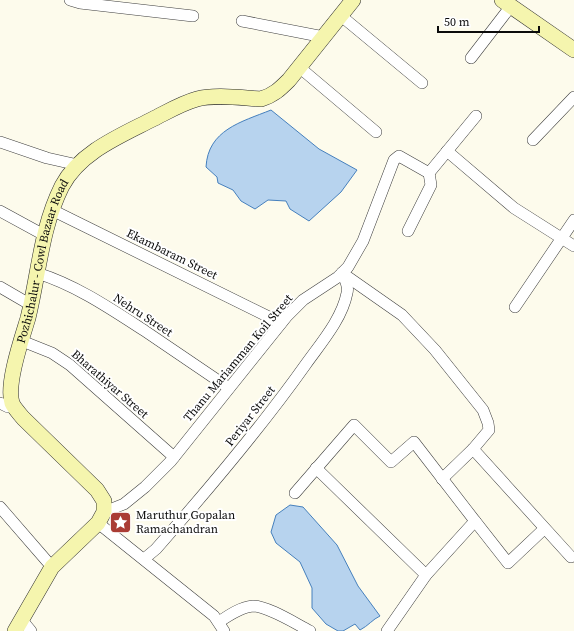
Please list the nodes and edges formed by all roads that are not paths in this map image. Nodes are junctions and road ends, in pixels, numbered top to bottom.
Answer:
1 (70, 0) edge
2 (353, 0) edge
3 (507, 3) edge
4 (340, 15) junction
5 (194, 16) dead end
6 (242, 21) dead end
7 (324, 37) junction
8 (574, 50) edge
9 (470, 58) dead end
10 (300, 67) junction
11 (422, 83) dead end
12 (574, 97) edge
13 (476, 116) dead end
14 (376, 132) dead end
15 (533, 140) dead end
16 (0, 142) edge
17 (447, 151) junction
18 (78, 165) junction
19 (429, 174) junction
20 (52, 210) junction
21 (0, 211) edge
22 (574, 220) edge
23 (408, 231) dead end
24 (44, 235) junction
25 (562, 237) junction
26 (574, 246) edge
27 (37, 273) junction
28 (342, 273) junction
29 (0, 287) edge
30 (31, 305) junction
31 (514, 307) dead end
32 (281, 323) junction
33 (22, 341) junction
34 (229, 388) junction
35 (7, 405) edge
36 (473, 450) junction
37 (174, 457) junction
38 (316, 468) junction
39 (442, 479) junction
40 (294, 493) dead end
41 (0, 507) edge
42 (101, 517) junction
43 (475, 521) junction
44 (544, 529) junction
45 (571, 557) dead end
46 (144, 559) junction
47 (52, 567) junction
48 (426, 575) junction
49 (18, 625) edge
50 (222, 626) edge
51 (31, 631) edge
52 (310, 631) edge
53 (387, 631) edge

1 - 5 street
2 - 4 street, Pozhichalur - Cowl Bazaar Road
3 - 8 street
3 - 9 street
4 - 7 street, Pozhichalur - Cowl Bazaar Road
4 - 11 street
6 - 7 street
7 - 10 street, Pozhichalur - Cowl Bazaar Road
10 - 14 street
10 - 18 street, Pozhichalur - Cowl Bazaar Road
12 - 15 street
13 - 17 street
16 - 18 street
17 - 19 street
17 - 25 street
18 - 20 street, Pozhichalur - Cowl Bazaar Road
19 - 23 street
19 - 28 street, Thanu Mariamman Koil Street
20 - 24 street, Pozhichalur - Cowl Bazaar Road
20 - 32 street, Ekambaram Street
21 - 24 street
22 - 25 street
24 - 27 street, Pozhichalur - Cowl Bazaar Road
25 - 26 street
25 - 31 street
27 - 30 street, Pozhichalur - Cowl Bazaar Road
27 - 34 street, Nehru Street
28 - 32 street, Thanu Mariamman Koil Street
28 - 36 street
28 - 46 street, Periyar Street
29 - 30 street
30 - 33 street, Pozhichalur - Cowl Bazaar Road
32 - 34 street, Thanu Mariamman Koil Street
33 - 35 street, Pozhichalur - Cowl Bazaar Road
33 - 37 street, Bharathiyar Street
34 - 37 street, Thanu Mariamman Koil Street
35 - 42 street, Pozhichalur - Cowl Bazaar Road
36 - 39 street
36 - 44 street
37 - 42 street, Thanu Mariamman Koil Street
38 - 39 street
38 - 40 street
38 - 48 street
39 - 43 street
41 - 47 street
42 - 46 street
42 - 47 street
43 - 44 street
43 - 48 street
44 - 45 street
46 - 50 street
47 - 49 street
48 - 53 street
49 - 51 street
50 - 52 street

